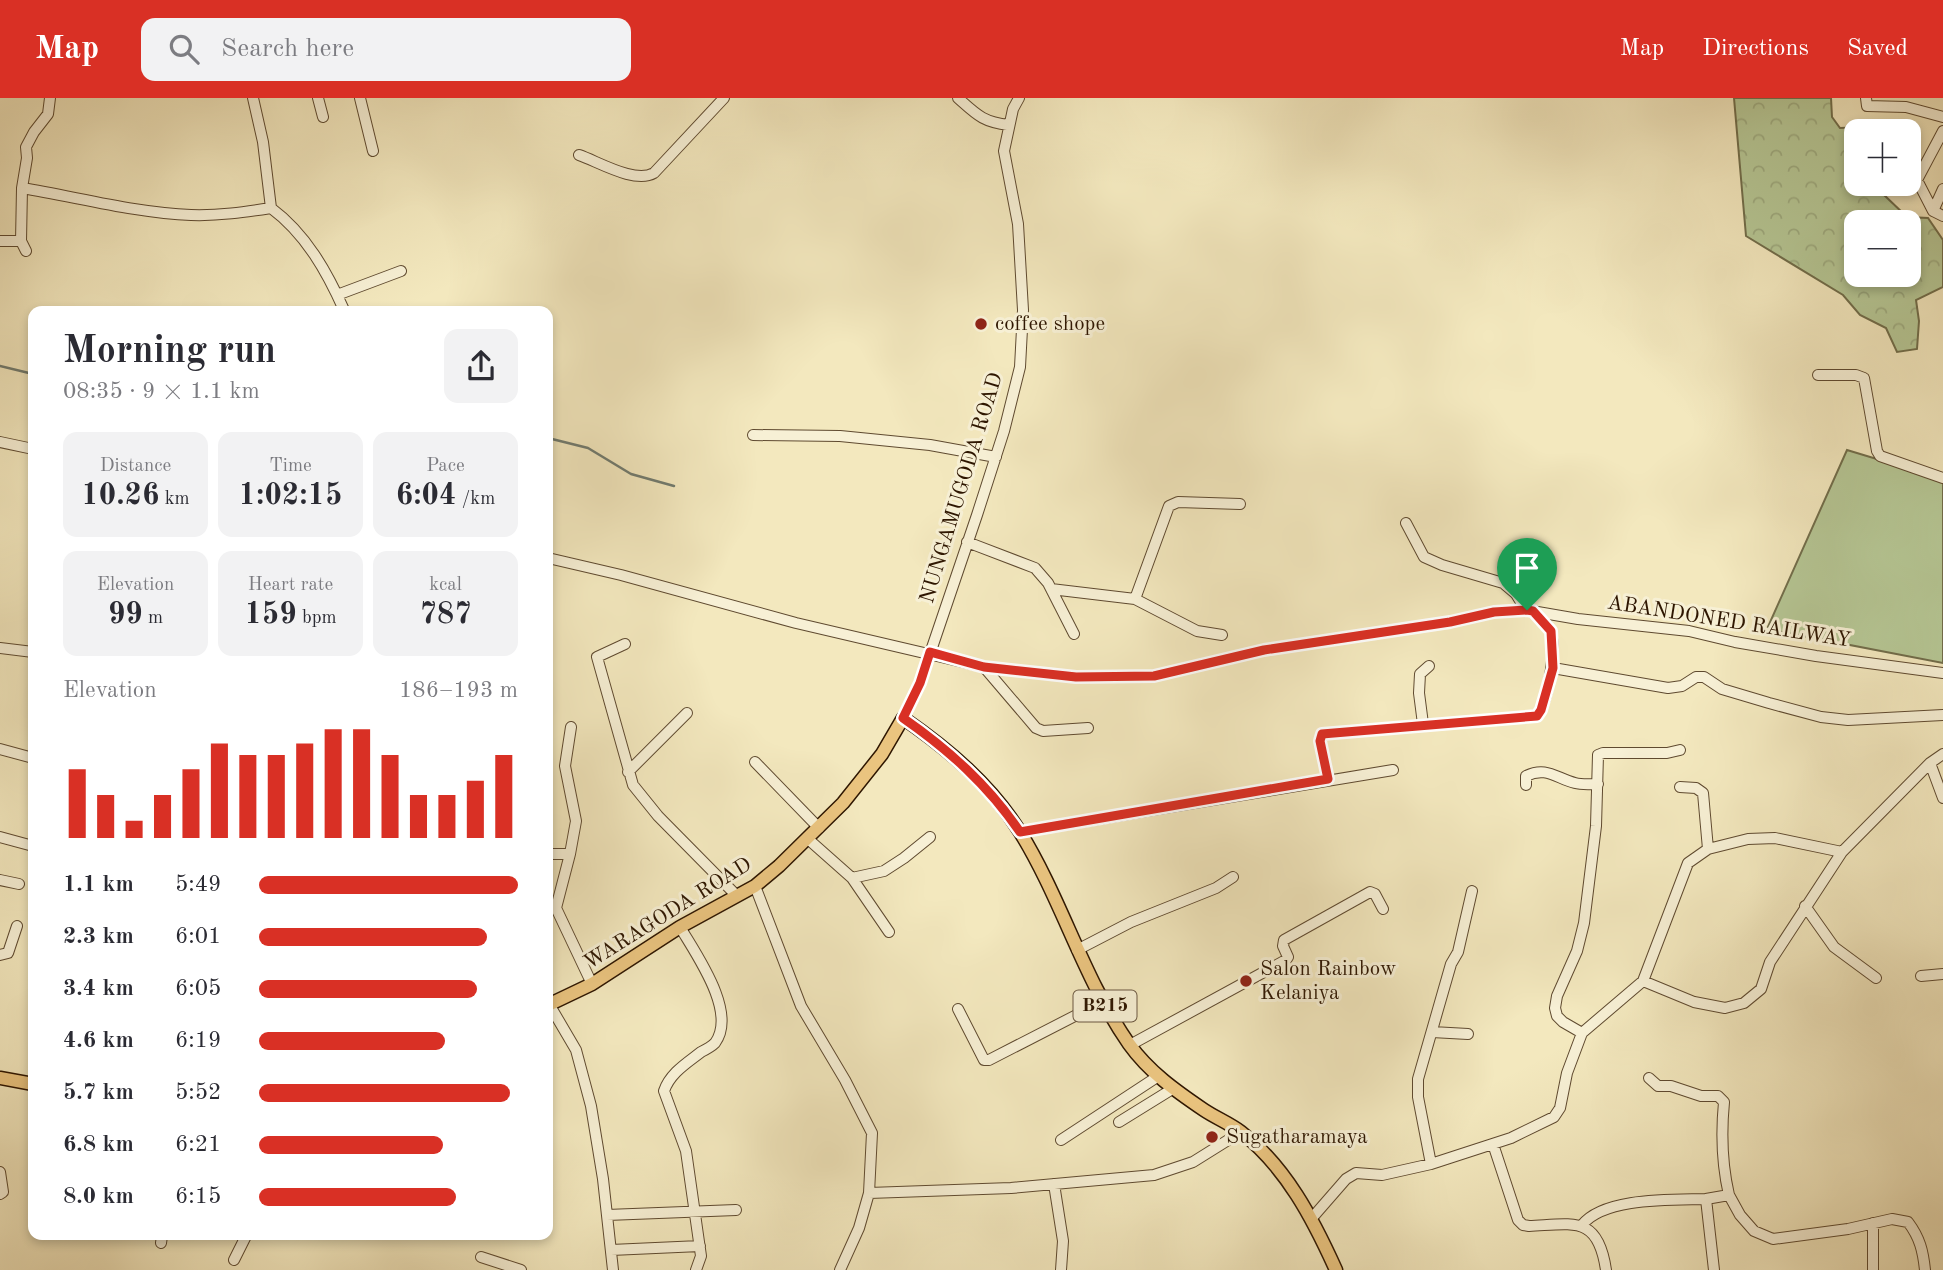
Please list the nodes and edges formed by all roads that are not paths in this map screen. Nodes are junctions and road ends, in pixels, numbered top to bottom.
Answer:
1 (50, 98) edge
2 (253, 98) edge
3 (318, 98) edge
4 (360, 98) edge
5 (724, 98) edge
6 (958, 98) edge
7 (1019, 98) edge
8 (1866, 98) edge
9 (323, 117) dead end
10 (1943, 117) edge
11 (1009, 125) junction
12 (1943, 131) edge
13 (373, 151) dead end
14 (579, 155) dead end
15 (22, 188) junction
16 (1943, 189) edge
17 (271, 208) junction
18 (1938, 213) edge
19 (0, 241) edge
20 (401, 271) dead end
21 (337, 295) junction
22 (342, 306) edge
23 (1818, 375) dead end
24 (752, 435) dead end
25 (0, 442) edge
26 (28, 448) edge
27 (996, 457) junction
28 (1943, 478) edge
29 (1240, 504) dead end
30 (1406, 523) dead end
31 (967, 542) junction
32 (553, 559) edge
33 (1051, 589) junction
34 (1135, 600) junction
35 (1530, 610) junction
36 (1074, 634) dead end
37 (1222, 635) dead end
38 (625, 644) dead end
39 (0, 648) edge
40 (28, 652) edge
41 (930, 652) junction
42 (1429, 666) dead end
43 (984, 667) junction
44 (1553, 668) junction
45 (1943, 673) edge
46 (687, 713) dead end
47 (1943, 715) edge
48 (903, 718) junction
49 (1423, 724) junction
50 (571, 727) dead end
51 (1088, 729) dead end
52 (0, 749) edge
53 (1679, 750) dead end
54 (1943, 754) edge
55 (28, 757) edge
56 (755, 762) dead end
57 (1930, 763) junction
58 (1393, 770) dead end
59 (628, 772) junction
60 (1328, 779) junction
61 (1598, 784) junction
62 (1526, 785) dead end
63 (1680, 787) dead end
64 (1943, 798) edge
65 (819, 828) junction
66 (1020, 832) junction
67 (0, 837) edge
68 (930, 837) dead end
69 (808, 839) junction
70 (28, 845) edge
71 (1707, 849) junction
72 (1842, 852) junction
73 (570, 853) junction
74 (553, 854) edge
75 (1233, 877) dead end
76 (852, 878) junction
77 (0, 880) edge
78 (19, 884) dead end
79 (755, 886) junction
80 (1472, 891) dead end
81 (737, 896) junction
82 (1805, 906) junction
83 (1382, 909) dead end
84 (17, 926) dead end
85 (680, 927) junction
86 (889, 932) dead end
87 (1077, 950) junction
88 (0, 955) edge
89 (1943, 974) edge
90 (1921, 976) dead end
91 (1875, 978) dead end
92 (1643, 981) junction
93 (592, 984) junction
94 (553, 1002) edge
95 (1102, 1002) junction
96 (958, 1009) dead end
97 (553, 1012) edge
98 (1432, 1032) junction
99 (1582, 1033) junction
100 (1468, 1034) dead end
101 (1130, 1045) junction
102 (1157, 1077) junction
103 (0, 1078) edge
104 (1649, 1078) dead end
105 (28, 1083) edge
106 (1174, 1088) junction
107 (1119, 1122) dead end
108 (1241, 1132) junction
109 (1060, 1140) dead end
110 (1493, 1144) junction
111 (1431, 1164) junction
112 (0, 1172) edge
113 (1054, 1184) junction
114 (869, 1193) junction
115 (0, 1194) edge
116 (1730, 1195) junction
117 (1706, 1199) junction
118 (736, 1210) dead end
119 (695, 1213) junction
120 (607, 1215) junction
121 (1312, 1218) junction
122 (1873, 1223) junction
123 (1582, 1226) junction
124 (244, 1240) edge
125 (700, 1246) junction
126 (611, 1250) junction
127 (481, 1258) dead end
128 (234, 1260) dead end
129 (521, 1270) edge
130 (612, 1270) edge
131 (696, 1270) edge
132 (841, 1270) edge
133 (1061, 1270) edge
134 (1336, 1270) edge
135 (1606, 1270) edge
136 (1714, 1270) edge
137 (1873, 1270) edge
138 (1925, 1270) edge

1 - 15 street
2 - 17 street
3 - 9 street
4 - 13 street
5 - 14 street
6 - 11 street
7 - 11 street, NUNGAMUGODA ROAD
8 - 10 street
11 - 27 street, NUNGAMUGODA ROAD
12 - 18 street
15 - 17 street
15 - 19 street
16 - 18 street
17 - 21 street
20 - 21 street
21 - 22 street
23 - 28 street
24 - 27 street
25 - 26 street
27 - 31 street, NUNGAMUGODA ROAD
29 - 34 street
30 - 35 street
31 - 33 street
31 - 41 street, NUNGAMUGODA ROAD
32 - 41 street, ABANDONED RAILWAY
33 - 34 street
33 - 36 street
34 - 37 street
35 - 43 street, ABANDONED RAILWAY
35 - 44 street
35 - 45 street, ABANDONED RAILWAY
38 - 59 street
39 - 40 street
41 - 43 street, ABANDONED RAILWAY
41 - 48 street, NUNGAMUGODA ROAD
42 - 49 street
43 - 51 street
44 - 47 street
44 - 49 street
46 - 59 street
48 - 65 main road, WARAGODA ROAD
48 - 66 main road, B215
49 - 60 street
50 - 73 street
52 - 55 street
53 - 61 street
54 - 57 street
56 - 65 street
57 - 64 street
57 - 72 street
58 - 60 street
59 - 81 street
60 - 66 street
61 - 62 street
61 - 99 street
63 - 71 street
65 - 69 main road, WARAGODA ROAD
66 - 87 main road, B215
67 - 70 street
68 - 76 street
69 - 76 street
69 - 79 main road, WARAGODA ROAD
71 - 72 street
71 - 92 street
72 - 82 street
73 - 74 street
73 - 93 street
75 - 87 street
76 - 86 street
77 - 78 street
79 - 81 main road, WARAGODA ROAD
79 - 114 street
80 - 98 street
81 - 85 main road, WARAGODA ROAD
82 - 91 street
82 - 92 street
83 - 101 street
84 - 88 street
85 - 93 main road, WARAGODA ROAD
85 - 119 street
87 - 95 main road, B215
89 - 90 street
92 - 99 street
93 - 94 main road, WARAGODA ROAD
95 - 96 street
95 - 101 main road, B215
97 - 120 street
98 - 100 street
98 - 111 street
99 - 110 street
101 - 102 main road, B215
102 - 106 main road, B215
102 - 109 street
103 - 105 main road
104 - 116 street
106 - 107 street
106 - 108 main road, B215
108 - 113 street
108 - 121 main road, B215
110 - 111 street
110 - 123 street
111 - 121 street
112 - 115 street
113 - 114 street
113 - 133 street
114 - 132 street
116 - 117 street
116 - 122 street
117 - 123 street
117 - 136 street
118 - 119 street
119 - 120 street
119 - 125 street
120 - 126 street
121 - 134 main road, B215
122 - 137 street
122 - 138 street
123 - 135 street
124 - 128 street
125 - 126 street
125 - 131 street
126 - 130 street
127 - 129 street

